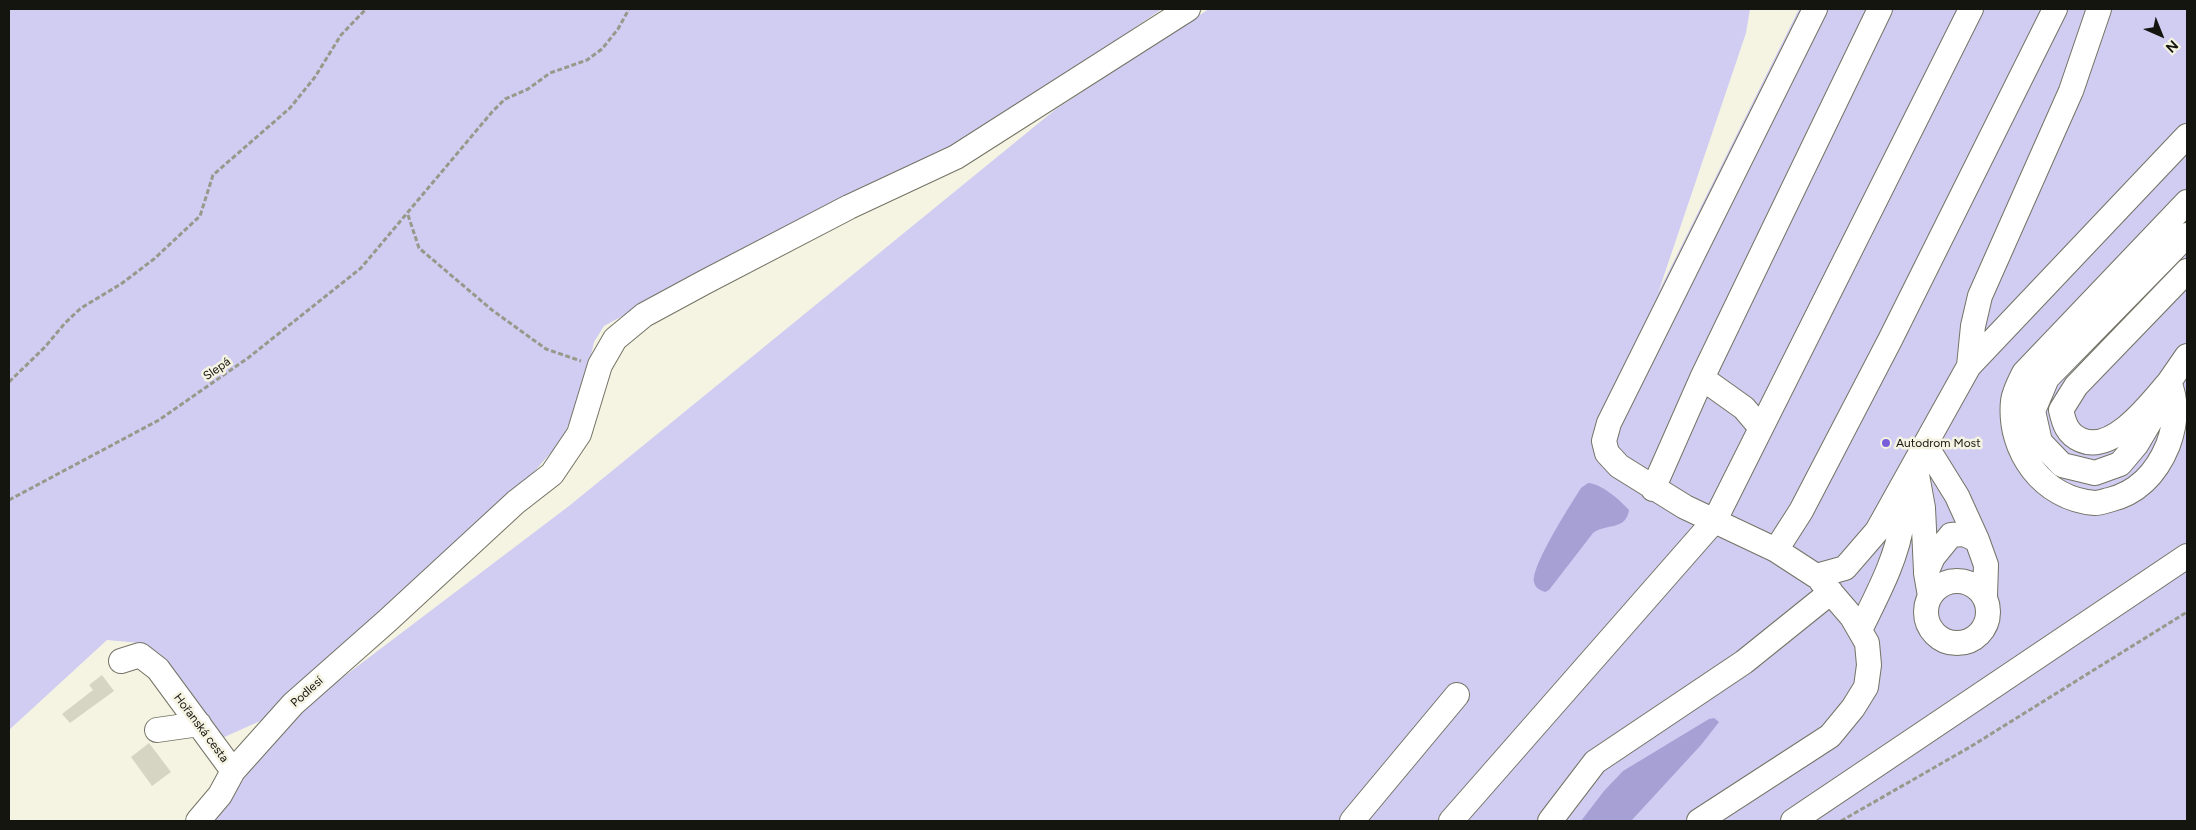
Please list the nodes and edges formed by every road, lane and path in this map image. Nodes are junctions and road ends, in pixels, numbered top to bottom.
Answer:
1 (366, 9) edge
2 (629, 9) edge
3 (1188, 9) edge
4 (1815, 9) edge
5 (1880, 9) edge
6 (1971, 9) edge
7 (2055, 9) edge
8 (2099, 9) edge
9 (2187, 136) edge
10 (2187, 202) edge
11 (407, 214) junction
12 (2187, 235) edge
13 (2187, 271) edge
14 (2187, 356) edge
15 (600, 365) junction
16 (1969, 366) junction
17 (1702, 378) junction
18 (9, 382) edge
19 (2169, 382) junction
20 (1761, 428) junction
21 (1920, 455) junction
22 (1653, 489) junction
23 (1900, 491) junction
24 (9, 500) edge
25 (1714, 520) junction
26 (1977, 540) junction
27 (1776, 550) junction
28 (2187, 556) edge
29 (1926, 573) junction
30 (1824, 584) junction
31 (1930, 596) junction
32 (1985, 596) junction
33 (2187, 612) edge
34 (1860, 630) junction
35 (121, 661) dead end
36 (1457, 695) dead end
37 (199, 724) junction
38 (156, 730) dead end
39 (233, 771) junction
40 (198, 821) edge
41 (1352, 821) edge
42 (1451, 821) edge
43 (1550, 821) edge
44 (1699, 821) edge
45 (1793, 821) edge
46 (1841, 821) edge

1 - 18 path
2 - 11 path, Slepá
3 - 15 street, Podlesí
4 - 22 street
5 - 17 street
6 - 20 street
7 - 27 street
8 - 16 street
9 - 16 street
10 - 19 street
11 - 15 path
11 - 24 path, Slepá
12 - 19 street
13 - 19 street
14 - 19 street
15 - 39 street, Podlesí
16 - 21 street
17 - 20 street
17 - 22 street
20 - 25 street
21 - 23 street
21 - 26 street
21 - 29 street
22 - 25 street
23 - 30 street
23 - 34 street
25 - 27 street
25 - 42 street
26 - 29 street
26 - 32 street
27 - 30 street
28 - 45 street
29 - 31 street
30 - 34 street
30 - 43 street
31 - 32 street
31 - 32 street
33 - 46 path
34 - 44 street
35 - 37 street, Hořanská cesta
36 - 41 street
37 - 38 street
37 - 39 street, Hořanská cesta
39 - 40 street, Hořanská cesta

